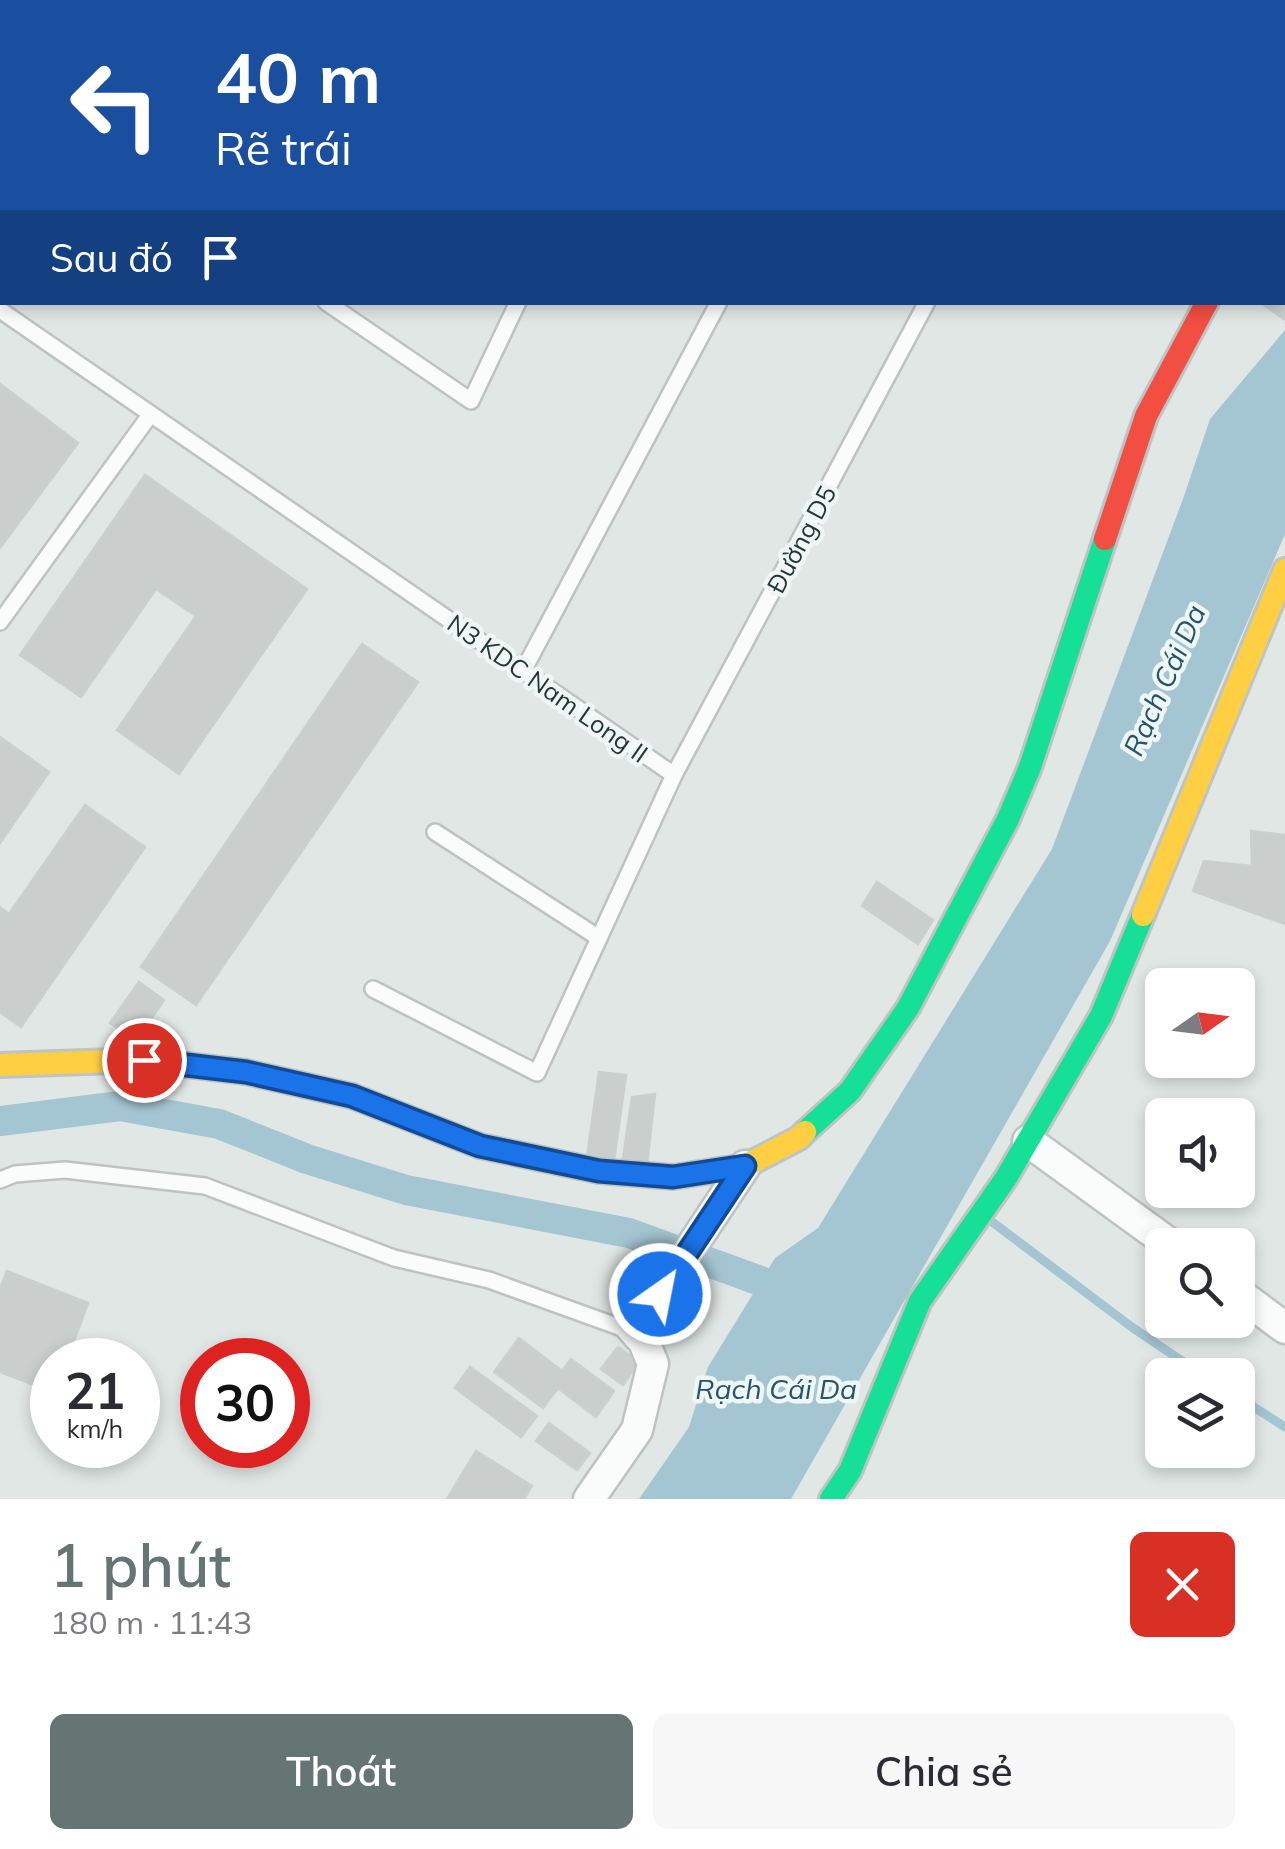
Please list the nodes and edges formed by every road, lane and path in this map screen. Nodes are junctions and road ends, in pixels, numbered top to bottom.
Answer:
1 (330, 305) edge
2 (517, 305) edge
3 (717, 305) edge
4 (926, 305) edge
5 (1205, 305) edge
6 (0, 310) edge
7 (150, 414) junction
8 (1285, 570) edge
9 (0, 622) edge
10 (523, 671) junction
11 (674, 775) junction
12 (435, 832) dead end
13 (599, 938) junction
14 (374, 989) dead end
15 (0, 1065) edge
16 (1028, 1141) junction
17 (745, 1166) junction
18 (0, 1180) edge
19 (1148, 1228) edge
20 (1255, 1306) edge
21 (1285, 1328) edge
22 (653, 1364) junction
23 (590, 1499) edge
24 (831, 1499) edge

1 - 2 lane
3 - 10 lane
4 - 11 lane, Đường D5
5 - 17 street
6 - 7 lane, N3 KDC Nam Long II
7 - 9 lane
7 - 10 lane, N3 KDC Nam Long II
8 - 16 street
10 - 11 lane, N3 KDC Nam Long II
11 - 13 lane, N3 KDC Nam Long II
12 - 13 lane
13 - 14 lane, N3 KDC Nam Long II
15 - 17 street
16 - 19 street
16 - 24 street
17 - 22 street
18 - 22 lane
20 - 21 street
22 - 23 street

